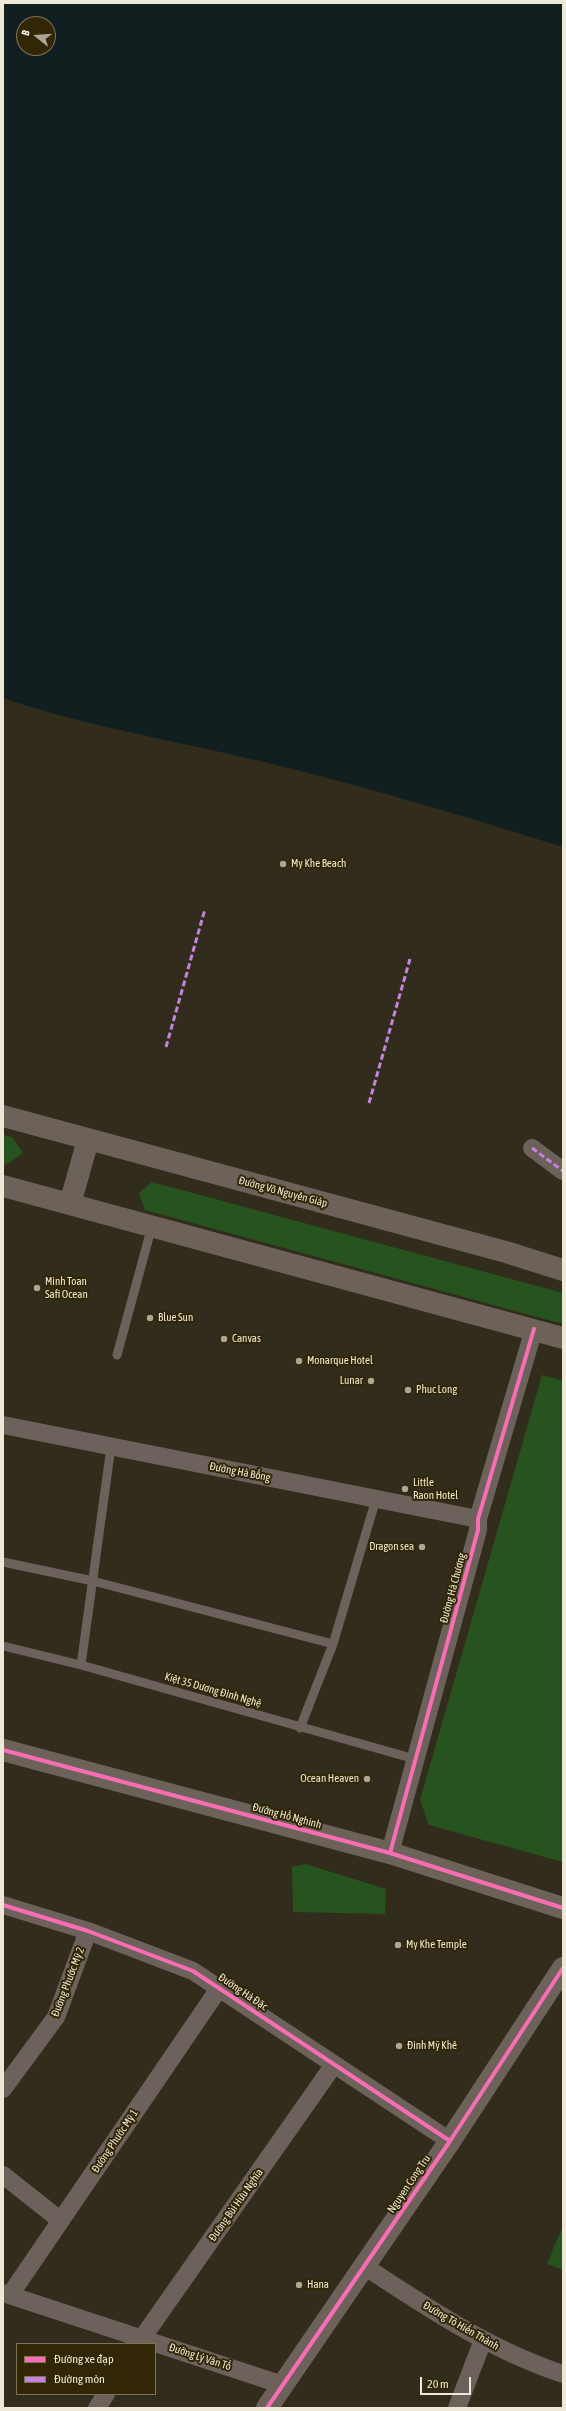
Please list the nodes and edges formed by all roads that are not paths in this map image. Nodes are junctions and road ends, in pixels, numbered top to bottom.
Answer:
1 (3, 1116) edge
2 (88, 1140) junction
3 (532, 1148) dead end
4 (563, 1171) edge
5 (3, 1186) edge
6 (70, 1204) junction
7 (152, 1226) junction
8 (563, 1270) edge
9 (534, 1329) junction
10 (563, 1338) edge
11 (117, 1355) dead end
12 (3, 1425) edge
13 (112, 1447) junction
14 (376, 1499) junction
15 (482, 1528) junction
16 (3, 1562) edge
17 (93, 1581) junction
18 (333, 1644) junction
19 (3, 1646) edge
20 (81, 1665) junction
21 (300, 1728) junction
22 (3, 1750) edge
23 (415, 1759) junction
24 (390, 1853) junction
25 (3, 1905) edge
26 (563, 1908) edge
27 (88, 1931) junction
28 (563, 1968) edge
29 (220, 1987) junction
30 (333, 2066) junction
31 (3, 2089) edge
32 (450, 2141) junction
33 (3, 2175) edge
34 (60, 2220) junction
35 (364, 2266) junction
36 (6, 2294) edge
37 (483, 2340) junction
38 (140, 2341) edge
39 (156, 2346) edge
40 (563, 2374) edge
41 (283, 2385) junction
42 (105, 2395) edge
43 (97, 2408) edge
44 (267, 2408) edge
45 (457, 2408) edge

1 - 2 main road, Đường Võ Nguyên Giáp
2 - 6 main road
2 - 8 main road, Đường Võ Nguyên Giáp
3 - 4 street
5 - 6 main road
6 - 7 main road
7 - 9 main road
7 - 11 lane
9 - 10 main road
9 - 15 street, Đường Hà Chương
12 - 13 street, Đường Hà Bổng
13 - 14 street, Đường Hà Bổng
13 - 17 lane
14 - 15 street, Đường Hà Bổng
14 - 18 lane
15 - 23 street, Đường Hà Chương
16 - 17 lane
17 - 18 lane
17 - 20 lane
18 - 21 lane
19 - 20 lane, Kiệt 35 Dương Đình Nghệ
20 - 21 lane, Kiệt 35 Dương Đình Nghệ
21 - 23 lane, Kiệt 35 Dương Đình Nghệ
22 - 24 main road, Đường Hồ Nghinh
23 - 24 street, Đường Hà Chương
24 - 26 main road, Đường Hồ Nghinh
25 - 27 street, Đường Hà Đặc
27 - 29 street, Đường Hà Đặc
27 - 31 street, Đường Phước Mỹ 2
28 - 32 main road, Nguyen Cong Tru
29 - 30 street, Đường Hà Đặc
29 - 34 street, Đường Phước Mỹ 1
30 - 32 street, Đường Hà Đặc
30 - 38 street, Đường Bùi Hữu Nghĩa
32 - 35 main road, Nguyen Cong Tru
33 - 34 street
34 - 36 street, Đường Phước Mỹ 1
35 - 37 street, Đường Tô Hiến Thành
35 - 41 main road, Nguyen Cong Tru
36 - 38 street, Đường Lý Văn Tố
37 - 40 street, Đường Tô Hiến Thành
37 - 45 street
39 - 41 street, Đường Lý Văn Tố
41 - 44 main road, Nguyen Cong Tru
42 - 43 street

